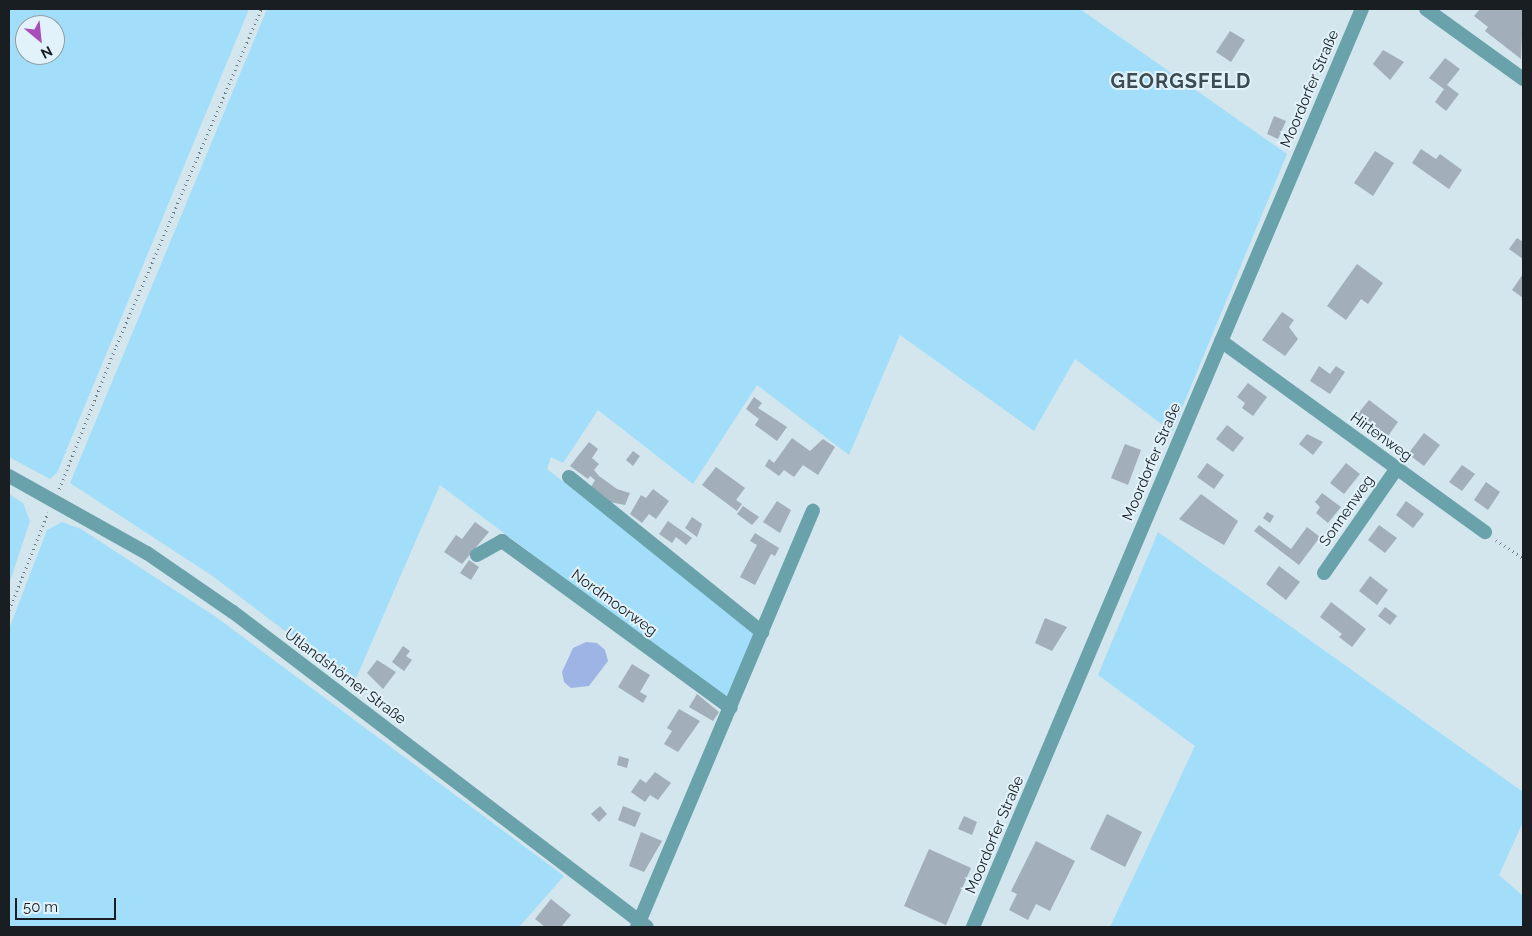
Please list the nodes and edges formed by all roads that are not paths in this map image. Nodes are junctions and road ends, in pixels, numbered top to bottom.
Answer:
1 (1362, 9) edge
2 (1426, 9) edge
3 (1523, 79) edge
4 (1221, 341) junction
5 (1397, 468) junction
6 (9, 476) edge
7 (568, 477) dead end
8 (813, 511) dead end
9 (1485, 532) road end
10 (477, 555) dead end
11 (1324, 573) dead end
12 (762, 632) junction
13 (731, 708) junction
14 (641, 925) edge
15 (973, 927) edge

1 - 4 street, Moordorfer Straße
2 - 3 street
4 - 5 street, Hirtenweg
4 - 15 street, Moordorfer Straße
5 - 9 street, Hirtenweg
5 - 11 street, Sonnenweg
6 - 14 street, Utlandshörner Straße
7 - 12 street
8 - 12 street
10 - 13 street, Nordmoorweg
12 - 13 street
13 - 14 street

